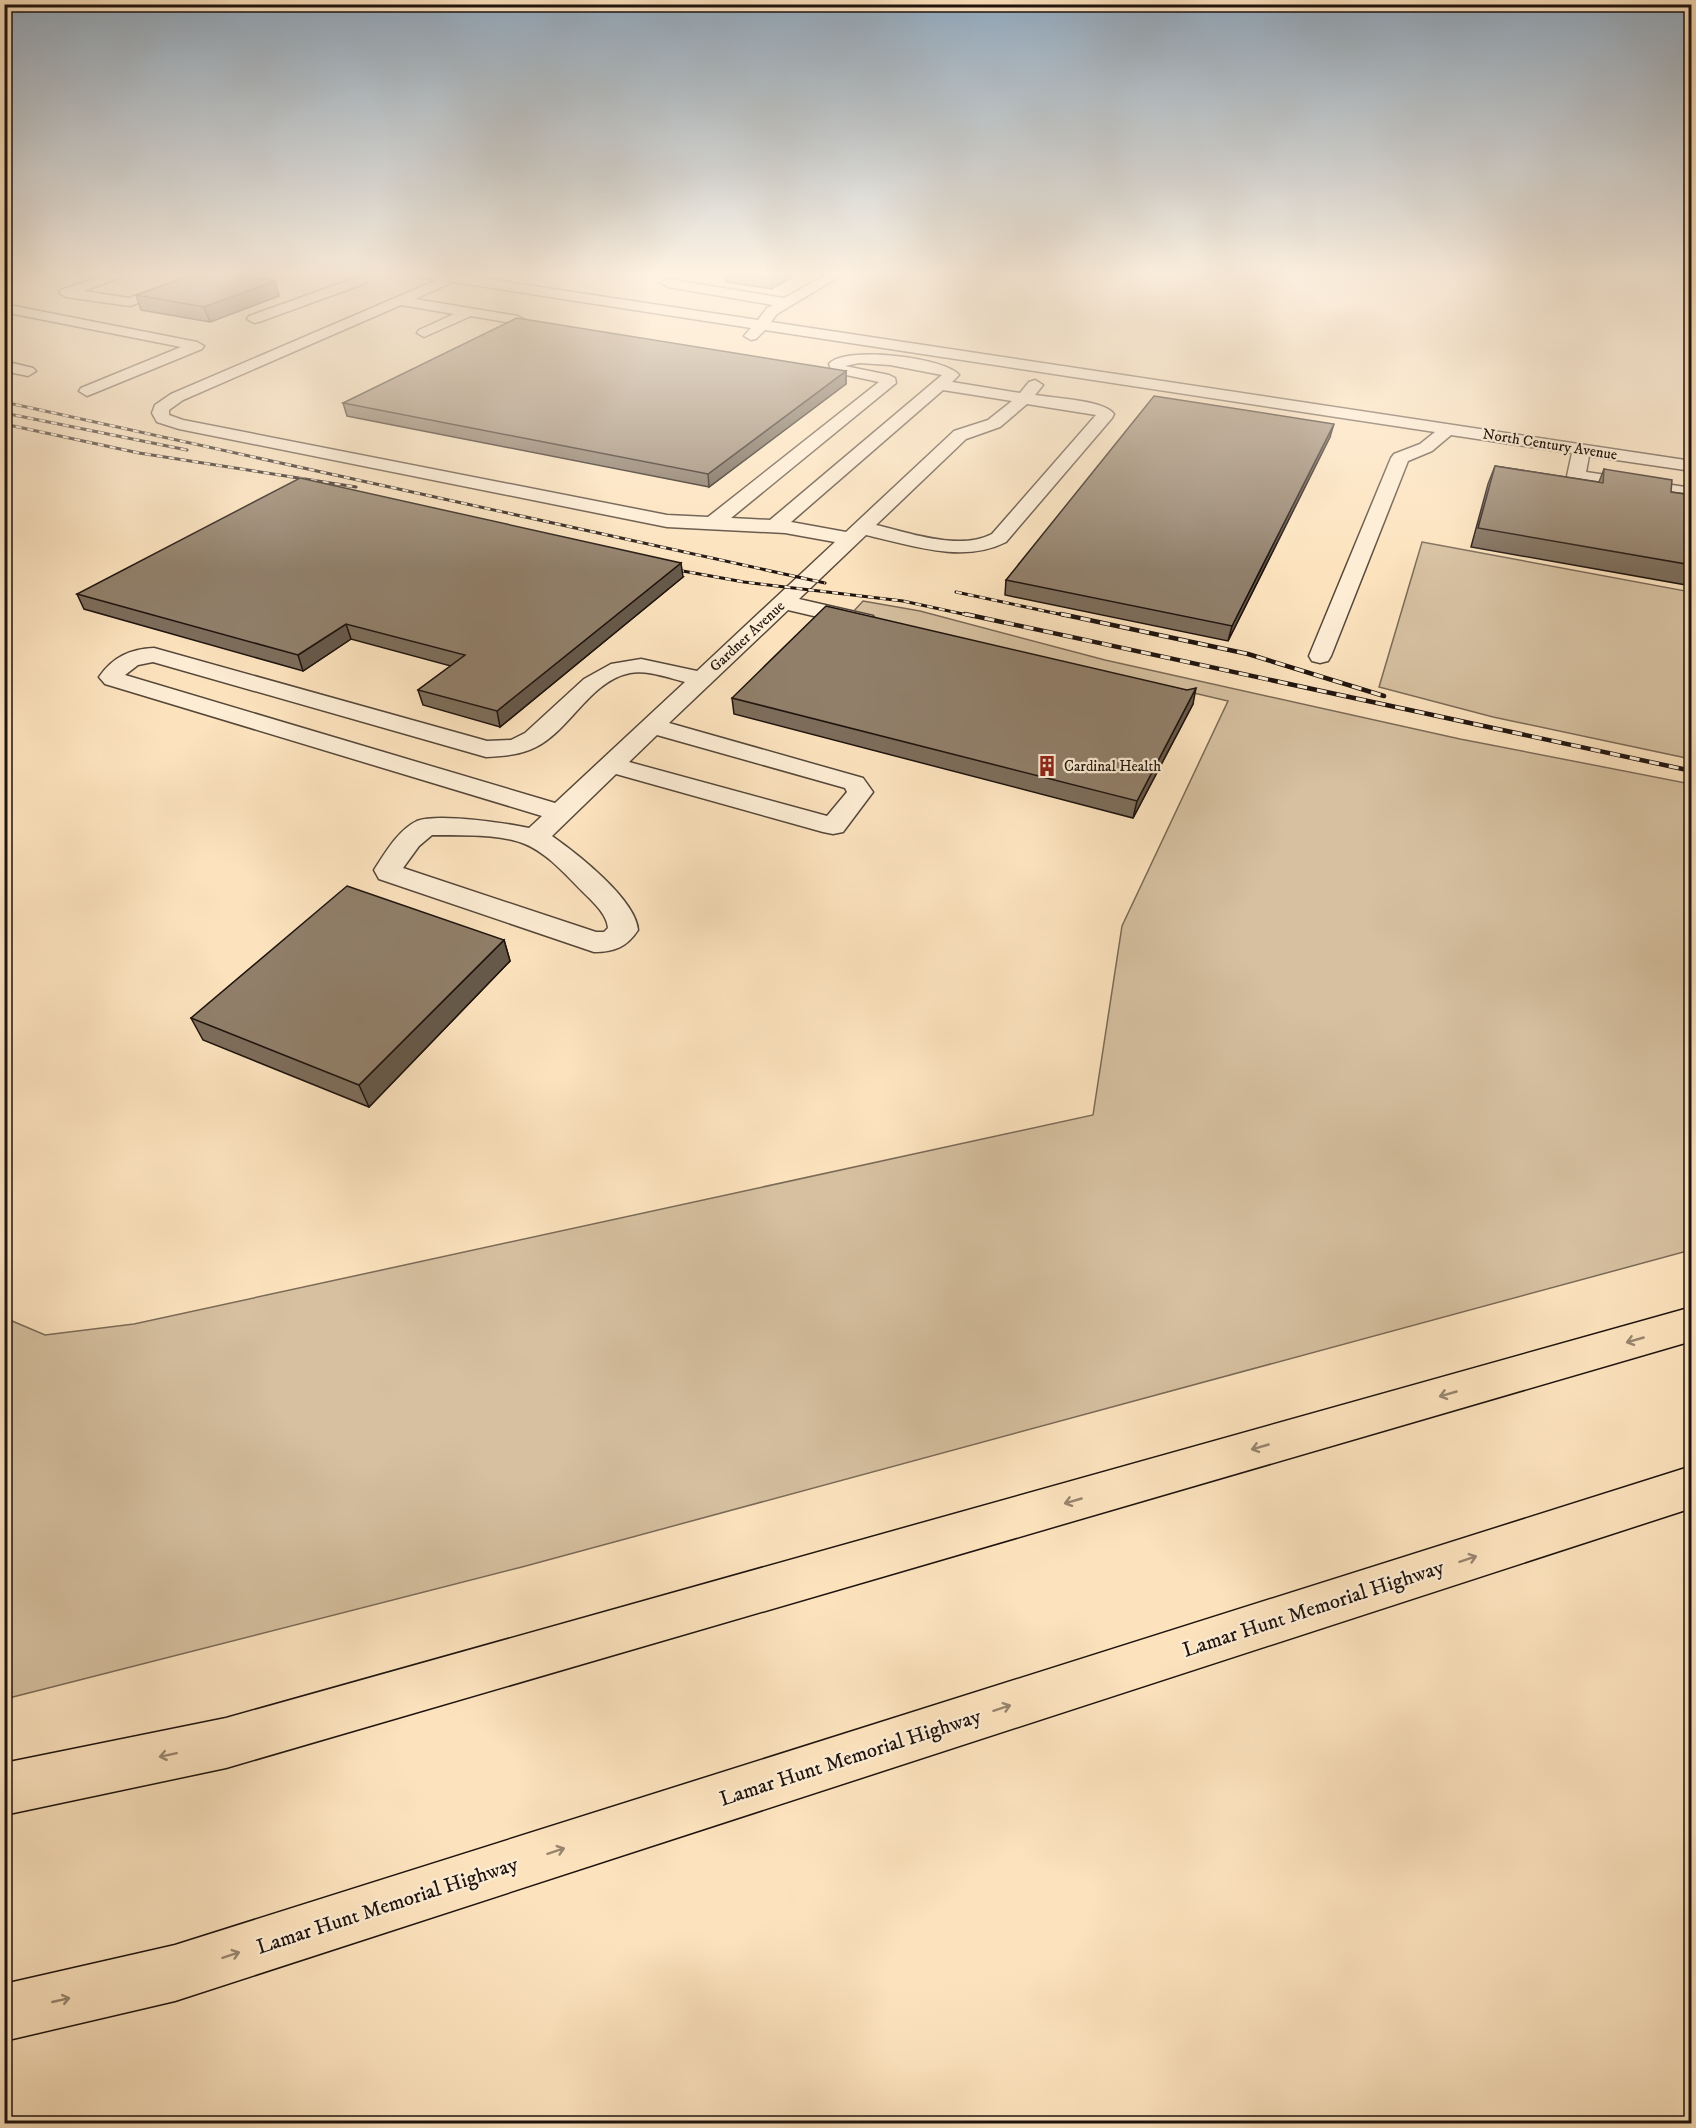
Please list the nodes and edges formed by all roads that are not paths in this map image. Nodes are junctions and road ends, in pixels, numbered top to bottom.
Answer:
1 (135, 371) edge
2 (237, 371) edge
3 (849, 371) edge
4 (940, 371) edge
5 (1011, 371) edge
6 (1048, 371) edge
7 (1072, 371) edge
8 (940, 385) junction
9 (87, 391) dead end
10 (989, 393) junction
11 (1024, 398) junction
12 (974, 406) dead end
13 (1447, 429) junction
14 (1582, 449) junction
15 (1692, 466) edge
16 (1692, 494) edge
17 (744, 499) junction
18 (795, 509) junction
19 (713, 524) junction
20 (775, 526) junction
21 (856, 533) junction
22 (782, 602) junction
23 (888, 627) edge
24 (1320, 656) dead end
25 (701, 679) junction
26 (368, 716) junction
27 (652, 726) junction
28 (331, 745) junction
29 (610, 765) junction
30 (560, 813) junction
31 (535, 837) junction
32 (1692, 1324) edge
33 (1692, 1487) edge
34 (4, 1789) edge
35 (4, 2013) edge

1 - 9 street
2 - 19 street
3 - 17 street
4 - 8 street
5 - 10 street
6 - 11 street, Gardner Avenue
7 - 13 street, North Century Avenue
8 - 10 street
8 - 18 street
10 - 11 street
10 - 12 street
11 - 21 street, Gardner Avenue
11 - 21 street
13 - 14 street, North Century Avenue
13 - 24 street
14 - 15 street, North Century Avenue
14 - 16 street
17 - 18 street
17 - 19 street
18 - 20 street
19 - 20 street
20 - 21 street
21 - 22 street, Gardner Avenue
22 - 23 street
22 - 25 street, Gardner Avenue
25 - 26 street
25 - 27 street, Gardner Avenue
26 - 28 street
26 - 28 street
27 - 29 street, Gardner Avenue
27 - 29 street
28 - 30 street
29 - 30 street, Gardner Avenue
30 - 31 street, Gardner Avenue
31 - 31 street
32 -> 34 highway
35 -> 33 highway, Lamar Hunt Memorial Highway

